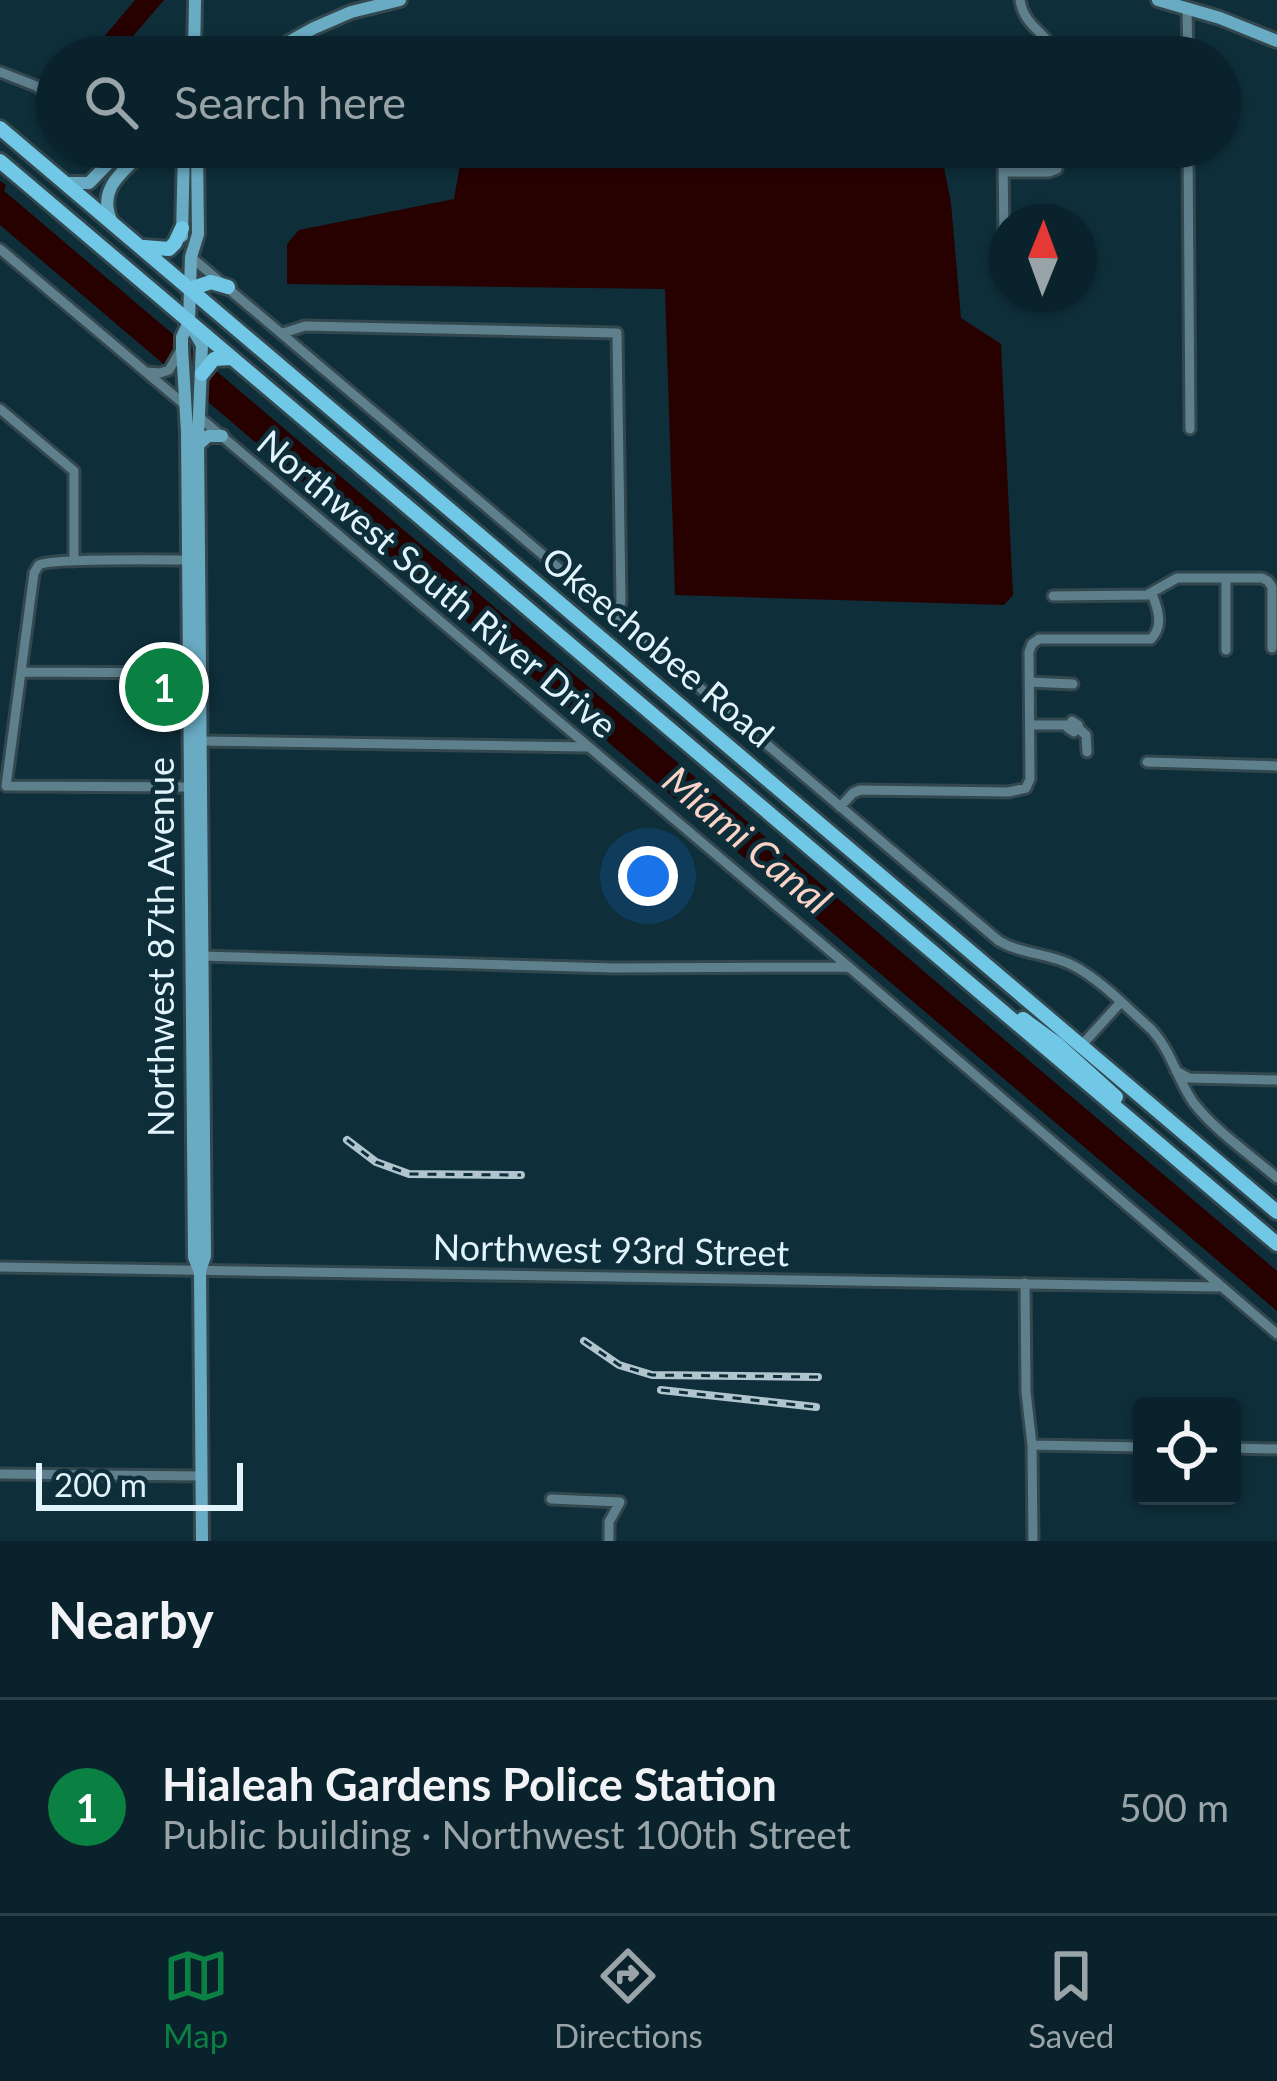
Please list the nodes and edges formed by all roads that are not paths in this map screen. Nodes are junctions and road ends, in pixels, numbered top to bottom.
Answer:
1 (195, 0) edge
2 (400, 0) edge
3 (1020, 0) edge
4 (1158, 0) edge
5 (1187, 9) junction
6 (195, 36) edge
7 (300, 36) edge
8 (1043, 36) edge
9 (1188, 36) edge
10 (1277, 41) edge
11 (0, 72) edge
12 (36, 86) edge
13 (0, 128) edge
14 (36, 158) edge
15 (0, 161) edge
16 (48, 168) edge
17 (105, 168) edge
18 (129, 168) edge
19 (184, 168) edge
20 (186, 168) edge
21 (197, 168) edge
22 (1004, 168) edge
23 (1057, 168) edge
24 (1188, 168) edge
25 (1004, 172) junction
26 (66, 183) junction
27 (197, 191) junction
28 (1004, 204) edge
29 (114, 225) junction
30 (182, 228) junction
31 (139, 246) junction
32 (0, 249) edge
33 (191, 257) junction
34 (228, 287) junction
35 (190, 290) junction
36 (189, 322) junction
37 (283, 333) junction
38 (182, 343) junction
39 (232, 358) junction
40 (205, 364) junction
41 (146, 372) junction
42 (186, 405) junction
43 (0, 410) edge
44 (200, 417) junction
45 (1190, 429) dead end
46 (222, 436) junction
47 (198, 445) junction
48 (188, 560) junction
49 (74, 561) junction
50 (1226, 578) junction
51 (1153, 594) junction
52 (1053, 596) dead end
53 (616, 616) junction
54 (1272, 648) dead end
55 (1226, 650) dead end
56 (21, 672) junction
57 (194, 673) junction
58 (1029, 682) junction
59 (1073, 684) dead end
60 (1030, 725) junction
61 (201, 741) junction
62 (586, 747) junction
63 (1087, 752) dead end
64 (1147, 763) dead end
65 (1277, 766) edge
66 (190, 787) junction
67 (840, 807) junction
68 (197, 956) junction
69 (948, 964) junction
70 (849, 967) junction
71 (1120, 1003) junction
72 (1058, 1044) junction
73 (1081, 1046) junction
74 (1176, 1070) junction
75 (1089, 1072) junction
76 (1207, 1078) junction
77 (1277, 1080) edge
78 (1193, 1102) junction
79 (1193, 1172) junction
80 (1277, 1178) edge
81 (1277, 1212) edge
82 (1277, 1244) edge
83 (0, 1268) edge
84 (200, 1271) junction
85 (1024, 1283) junction
86 (1221, 1287) junction
87 (1277, 1334) edge
88 (1032, 1445) junction
89 (1133, 1447) edge
90 (1241, 1448) edge
91 (1277, 1449) edge
92 (0, 1474) edge
93 (201, 1476) junction
94 (551, 1498) dead end
95 (202, 1541) edge
96 (609, 1541) edge
97 (1033, 1541) edge

1 - 6 main road
2 - 7 main road
3 - 8 street
4 - 5 main road
5 - 9 street
5 - 10 main road
11 - 12 street
13 - 14 highway, Okeechobee Road
15 - 36 highway, Okeechobee Road
16 - 26 highway, Okeechobee Road
17 - 26 main road
18 - 29 main road
19 - 30 main road
20 - 27 main road
21 - 27 main road
22 - 25 street
23 - 25 street
24 - 45 street
25 - 28 street
26 - 29 highway, Okeechobee Road
27 - 33 main road
29 - 31 highway, Okeechobee Road
30 - 31 highway
30 - 33 main road
31 - 35 highway, Okeechobee Road
32 - 41 street, Northwest South River Drive
33 - 34 street
33 - 35 main road
34 - 35 highway
34 - 37 street
35 - 36 main road
35 - 73 highway, Okeechobee Road
36 - 38 main road
36 - 39 highway, Okeechobee Road
36 - 40 main road
37 - 53 street
37 - 53 street
38 - 41 street
38 - 42 main road, Northwest 87th Avenue
39 - 40 highway
39 - 69 highway, Okeechobee Road
40 - 44 main road, Northwest 87th Avenue
41 - 42 street, Northwest South River Drive
42 - 44 street, Northwest South River Drive
42 - 48 main road, Northwest 87th Avenue
43 - 49 street
44 - 46 street, Northwest South River Drive
44 - 47 main road, Northwest 87th Avenue
46 - 47 main road
46 - 62 street, Northwest South River Drive
47 - 57 main road, Northwest 87th Avenue
48 - 49 street
48 - 57 main road, Northwest 87th Avenue
49 - 56 street
50 - 51 street
50 - 54 street
50 - 55 street
51 - 52 street
51 - 58 street
53 - 67 street
56 - 57 street
56 - 66 street
57 - 61 main road, Northwest 87th Avenue
57 - 66 main road, Northwest 87th Avenue
58 - 59 street
58 - 60 street
60 - 63 street
60 - 67 street
61 - 62 street
61 - 68 main road, Northwest 87th Avenue
62 - 70 street, Northwest South River Drive
64 - 65 street
66 - 68 main road, Northwest 87th Avenue
67 - 71 street
68 - 70 street
68 - 84 main road, Northwest 87th Avenue
69 - 72 highway
69 - 79 highway, Okeechobee Road
70 - 86 street, Northwest South River Drive
71 - 73 street
71 - 74 street
72 - 73 highway
72 - 75 highway
73 - 75 highway
73 - 81 highway, Okeechobee Road
74 - 76 street
74 - 78 street
75 - 79 highway
76 - 77 street
76 - 78 street
78 - 80 street
79 - 82 highway, Okeechobee Road
83 - 84 street, Northwest 93rd Street
84 - 85 street, Northwest 93rd Street
84 - 93 main road, Northwest 87th Avenue
85 - 86 street, Northwest 93rd Street
85 - 88 street
86 - 87 street, Northwest South River Drive
88 - 89 street
88 - 97 street
90 - 91 street
92 - 93 street
93 - 95 main road, Northwest 87th Avenue
94 - 96 street

